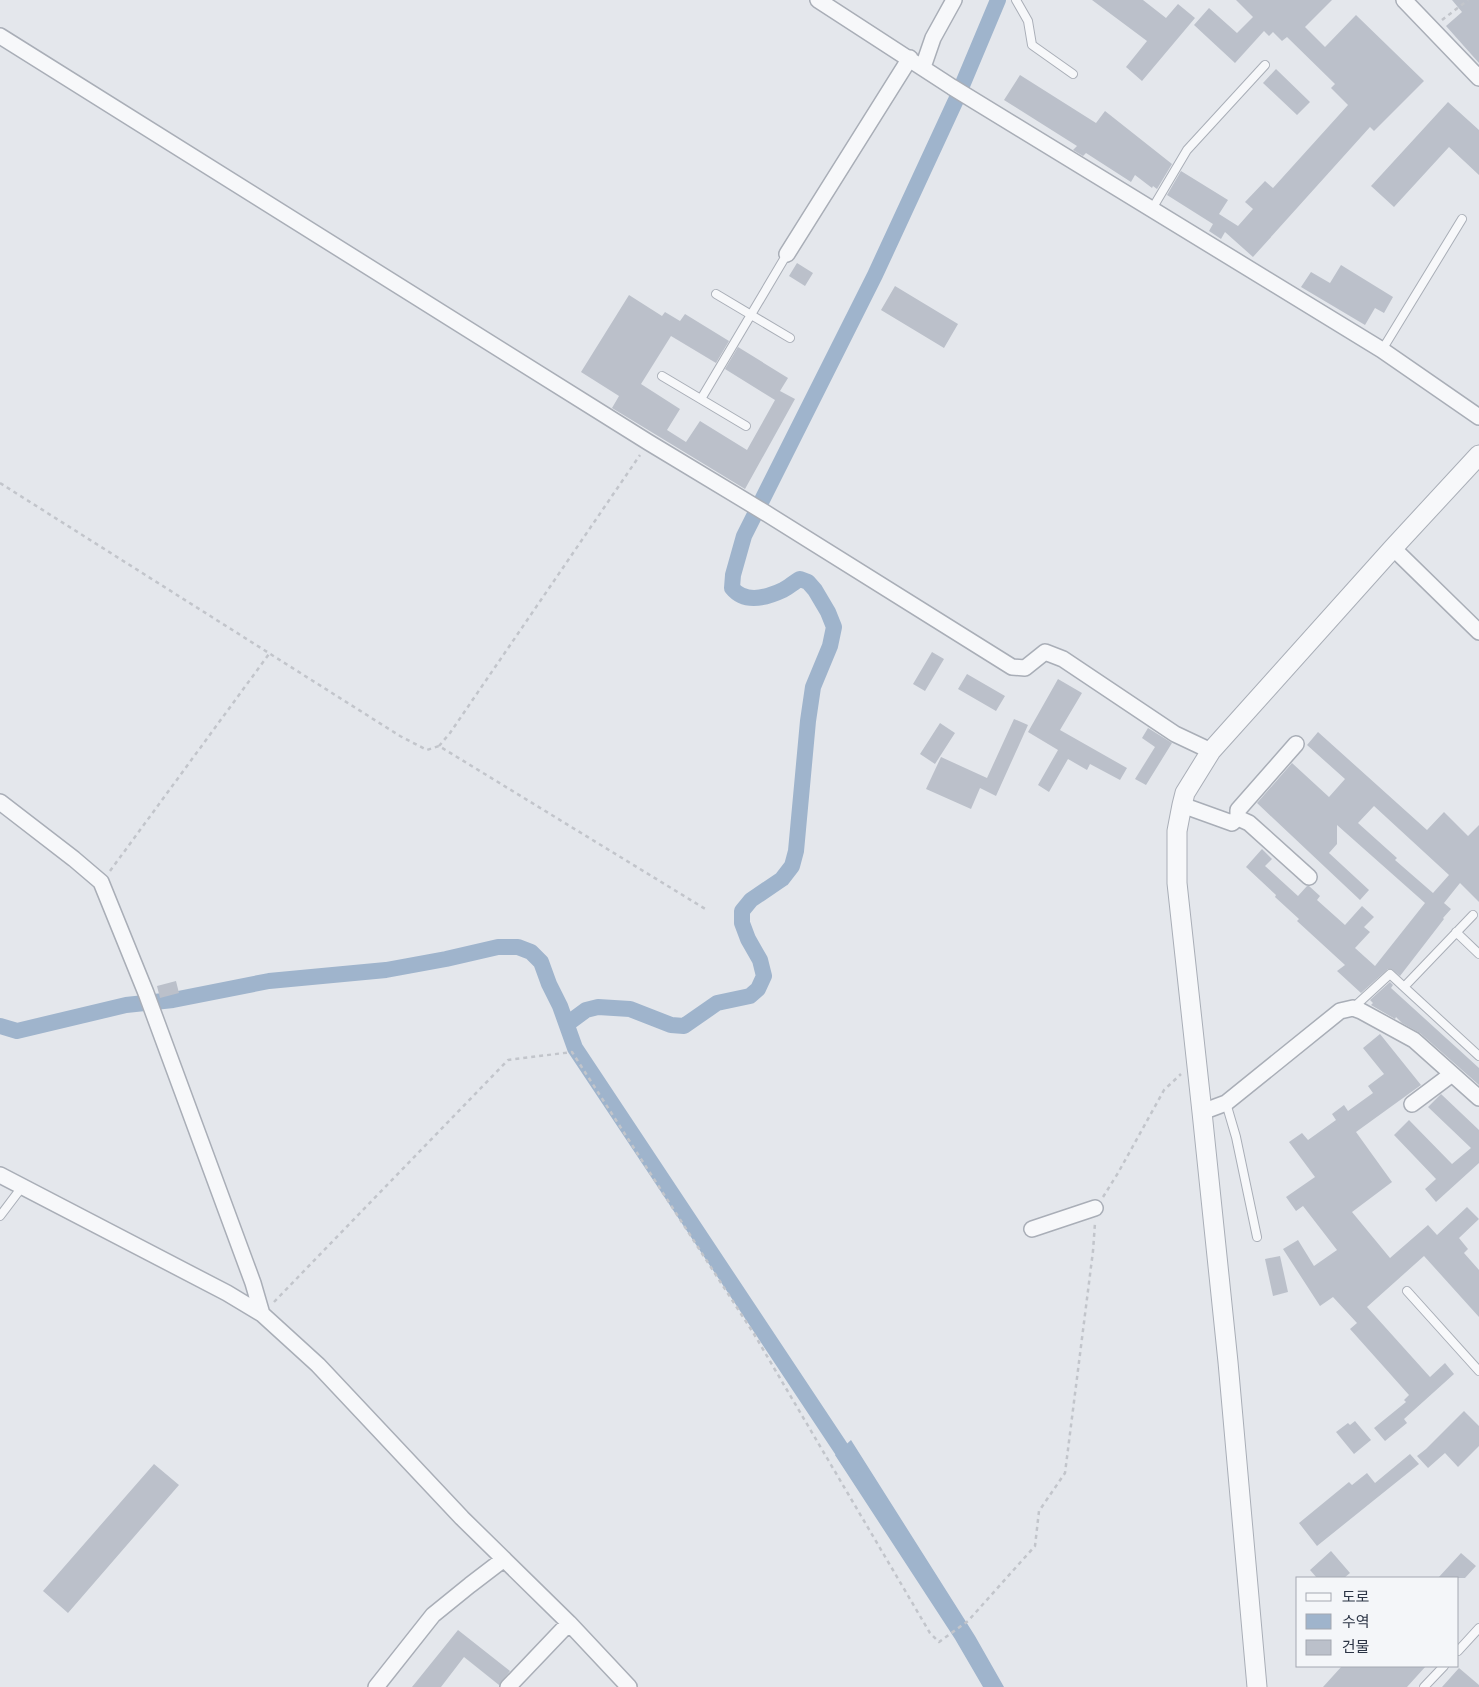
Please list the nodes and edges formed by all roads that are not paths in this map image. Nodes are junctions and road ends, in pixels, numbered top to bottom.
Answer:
1 (818, 0) edge
2 (954, 0) edge
3 (1016, 0) edge
4 (1404, 0) edge
5 (0, 36) edge
6 (910, 58) junction
7 (1265, 65) dead end
8 (923, 67) junction
9 (1073, 74) dead end
10 (1478, 74) edge
11 (1152, 209) junction
12 (1462, 220) dead end
13 (787, 254) joint
14 (716, 294) dead end
15 (750, 315) junction
16 (790, 338) dead end
17 (1382, 350) junction
18 (662, 376) dead end
19 (701, 399) junction
20 (1479, 417) edge
21 (746, 426) dead end
22 (1479, 455) edge
23 (1393, 548) junction
24 (1479, 632) edge
25 (1296, 744) dead end
26 (1211, 750) junction
27 (0, 802) edge
28 (1182, 805) junction
29 (1238, 818) junction
30 (1309, 877) dead end
31 (1472, 915) dead end
32 (1456, 932) junction
33 (1479, 954) edge
34 (1404, 987) junction
35 (1353, 1008) junction
36 (1479, 1056) edge
37 (1452, 1074) junction
38 (1479, 1098) edge
39 (1226, 1103) junction
40 (1412, 1104) dead end
41 (1202, 1112) junction
42 (0, 1175) edge
43 (22, 1187) junction
44 (1095, 1208) road end
45 (0, 1216) edge
46 (1032, 1229) dead end
47 (1257, 1237) dead end
48 (1407, 1291) dead end
49 (262, 1314) junction
50 (1479, 1371) edge
51 (504, 1559) junction
52 (569, 1623) junction
53 (1479, 1628) edge
54 (1459, 1650) edge
55 (1443, 1667) edge
56 (376, 1687) edge
57 (508, 1687) edge
58 (629, 1687) edge
59 (1257, 1687) edge
60 (1424, 1687) edge

1 - 6 street
2 - 8 street
3 - 9 lane
4 - 10 street
5 - 26 street
6 - 8 street
6 - 13 street
7 - 11 lane
8 - 11 street
11 - 17 street
12 - 17 lane
13 - 15 lane
14 - 15 lane
15 - 16 lane
15 - 19 lane
17 - 20 street
18 - 19 lane
19 - 21 lane
22 - 23 street
23 - 24 street
23 - 26 street
25 - 29 street
26 - 28 street
27 - 49 street
28 - 29 street
28 - 41 street
29 - 30 street
31 - 32 lane
32 - 33 lane
32 - 34 lane
34 - 35 lane
34 - 36 lane
35 - 37 street
35 - 39 street
37 - 38 street
37 - 40 street
39 - 41 street
39 - 47 lane
41 - 59 street
42 - 43 street
43 - 45 lane
43 - 49 street
44 - 46 street
48 - 50 lane
49 - 51 street
51 - 52 street
51 - 56 street
52 - 57 street
52 - 58 street
53 - 54 lane
55 - 60 lane

